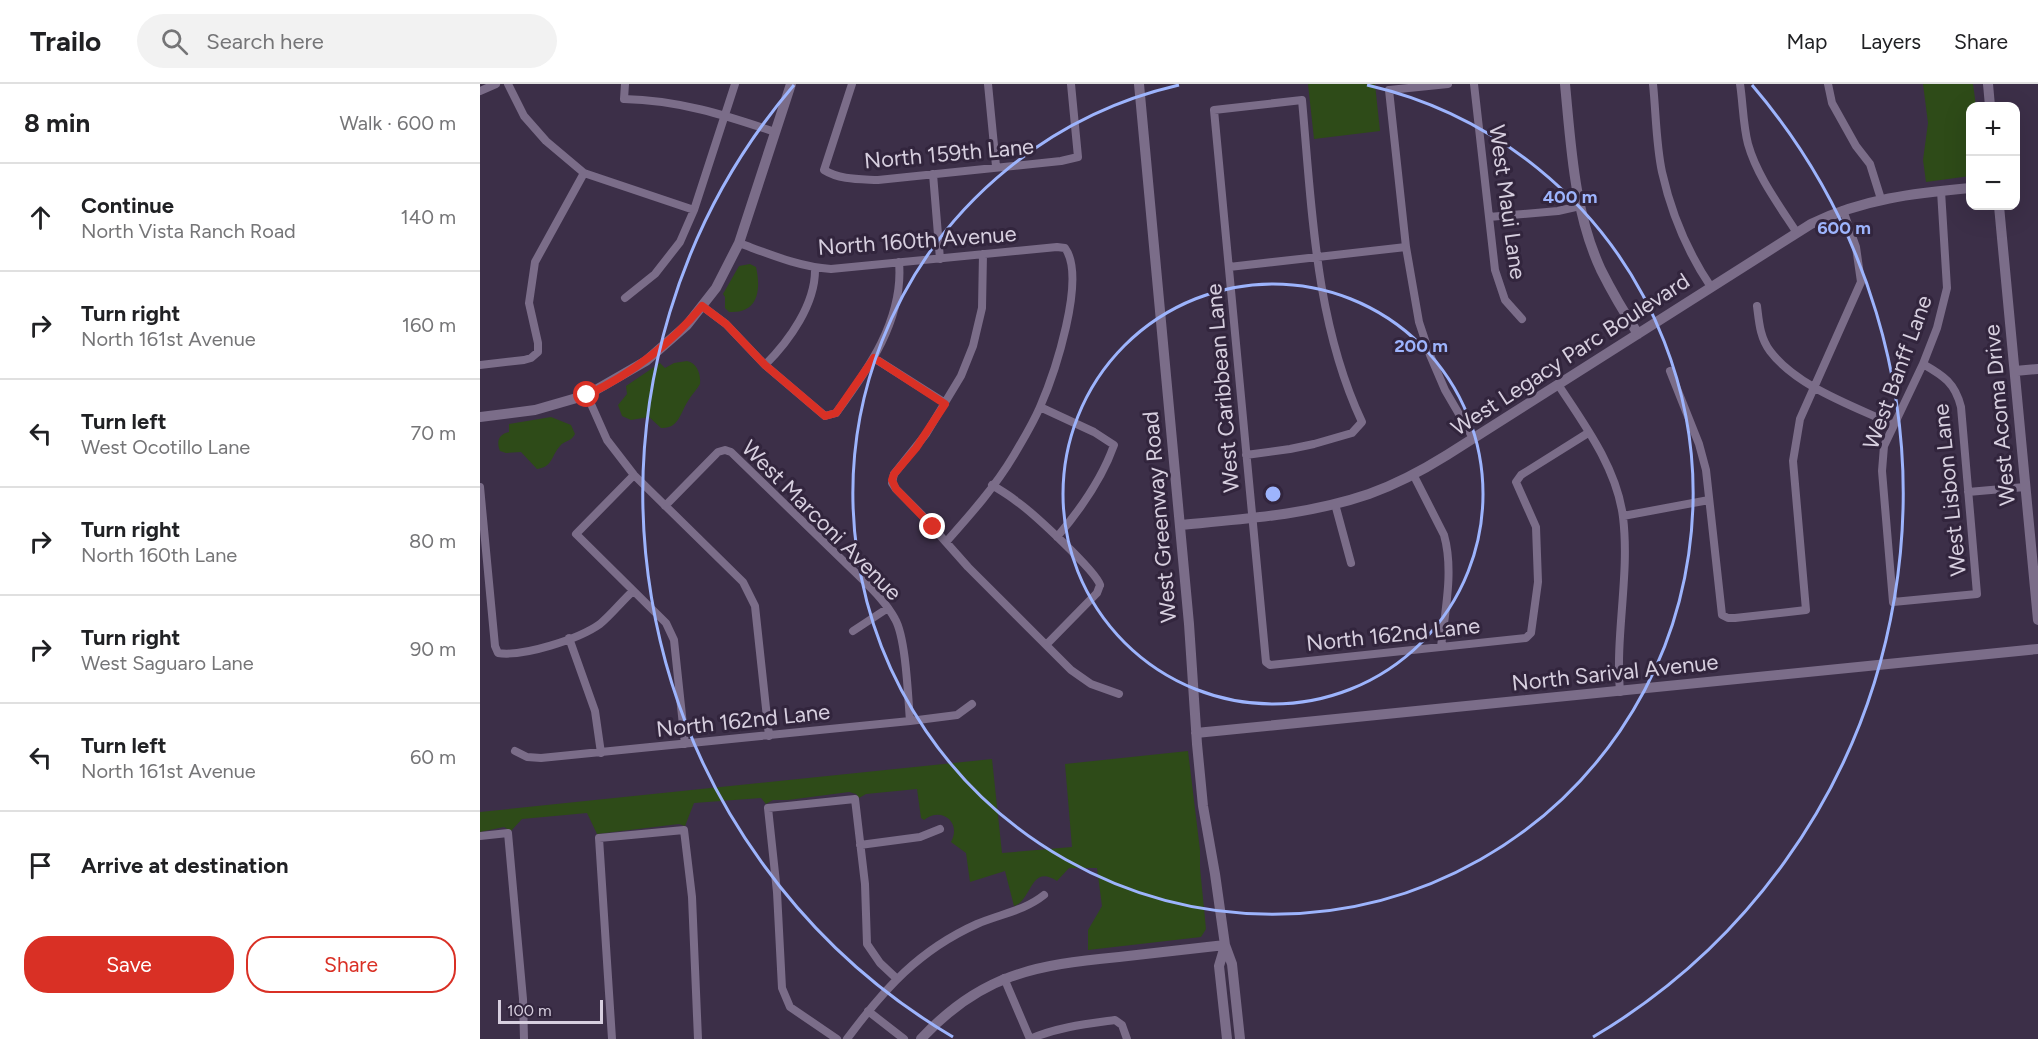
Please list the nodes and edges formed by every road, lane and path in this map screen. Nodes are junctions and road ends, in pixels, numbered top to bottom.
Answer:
1 (496, 84) edge
2 (508, 84) edge
3 (625, 84) edge
4 (735, 84) edge
5 (791, 84) edge
6 (852, 84) edge
7 (988, 84) edge
8 (1071, 84) edge
9 (1139, 84) edge
10 (1448, 84) edge
11 (1474, 84) edge
12 (1564, 84) edge
13 (1653, 84) edge
14 (1740, 84) edge
15 (1828, 84) edge
16 (1988, 84) edge
17 (480, 91) edge
18 (1990, 102) edge
19 (725, 115) junction
20 (775, 132) junction
21 (996, 166) junction
22 (584, 173) junction
23 (933, 174) junction
24 (1966, 188) edge
25 (1941, 191) junction
26 (1881, 200) junction
27 (1580, 206) junction
28 (694, 210) junction
29 (1844, 210) junction
30 (1999, 210) edge
31 (1489, 217) junction
32 (1797, 232) junction
33 (739, 243) junction
34 (1406, 247) junction
35 (983, 254) junction
36 (1317, 256) junction
37 (940, 258) junction
38 (899, 262) junction
39 (1228, 267) junction
40 (815, 268) junction
41 (1711, 287) junction
42 (625, 298) dead end
43 (702, 306) junction
44 (1757, 306) dead end
45 (1522, 319) dead end
46 (1638, 334) junction
47 (874, 358) junction
48 (1923, 364) junction
49 (480, 365) edge
50 (765, 365) junction
51 (2038, 369) edge
52 (1670, 371) dead end
53 (2014, 371) junction
54 (1559, 386) junction
55 (1814, 387) junction
56 (587, 395) junction
57 (945, 404) junction
58 (1040, 407) junction
59 (480, 417) edge
60 (1894, 424) junction
61 (1588, 433) junction
62 (1473, 438) junction
63 (1246, 455) junction
64 (1413, 474) junction
65 (634, 475) junction
66 (992, 485) junction
67 (480, 487) edge
68 (2025, 487) junction
69 (1968, 492) junction
70 (1709, 500) junction
71 (1335, 504) junction
72 (665, 506) junction
73 (1623, 516) junction
74 (1252, 519) junction
75 (1180, 525) junction
76 (1057, 537) junction
77 (946, 542) junction
78 (1351, 563) dead end
79 (633, 591) junction
80 (1977, 594) joint
81 (888, 608) junction
82 (2038, 620) edge
83 (854, 631) dead end
84 (569, 638) junction
85 (1046, 645) junction
86 (1441, 647) junction
87 (2038, 649) edge
88 (1266, 662) joint
89 (1620, 692) junction
90 (1119, 694) dead end
91 (972, 704) dead end
92 (910, 721) junction
93 (1196, 733) junction
94 (769, 736) junction
95 (685, 744) junction
96 (515, 751) dead end
97 (601, 753) junction
98 (940, 829) dead end
99 (480, 836) edge
100 (860, 845) junction
101 (1044, 895) dead end
102 (1225, 945) junction
103 (897, 978) junction
104 (1004, 978) junction
105 (868, 1011) junction
106 (524, 1039) edge
107 (612, 1039) edge
108 (698, 1039) edge
109 (837, 1039) edge
110 (847, 1039) edge
111 (904, 1039) edge
112 (921, 1039) edge
113 (1030, 1039) edge
114 (1127, 1039) edge
115 (1227, 1039) edge
116 (1240, 1039) edge

1 - 17 street
2 - 22 street
3 - 19 street
4 - 19 street
5 - 20 main road
6 - 23 street, North 159th Lane
7 - 21 street
8 - 21 street, North 159th Lane
9 - 75 main road, West Greenway Road
10 - 34 street
11 - 31 street, West Maui Lane
12 - 27 main road
13 - 41 street
14 - 32 street
15 - 26 street
16 - 18 main road
19 - 20 street
19 - 28 street
20 - 33 main road
21 - 23 street, North 159th Lane
22 - 28 street
22 - 49 street
23 - 37 street
24 - 25 main road, West Legacy Parc Boulevard
25 - 26 main road, West Legacy Parc Boulevard
25 - 48 street, West Banff Lane
26 - 29 main road, West Legacy Parc Boulevard
27 - 31 street
27 - 46 main road
28 - 42 street
29 - 32 main road, West Legacy Parc Boulevard
29 - 55 street
30 - 53 main road, West Acoma Drive
31 - 45 street, West Maui Lane
32 - 41 main road, West Legacy Parc Boulevard
33 - 40 street, North 160th Avenue
33 - 43 main road
34 - 36 street
34 - 62 street
35 - 37 street, North 160th Avenue
35 - 57 street
35 - 58 street, North 160th Avenue
36 - 39 street
36 - 39 street, West Caribbean Lane
36 - 63 street
37 - 38 street, North 160th Avenue
38 - 40 street, North 160th Avenue
38 - 47 street
39 - 63 street, West Caribbean Lane
40 - 50 street
41 - 46 main road, West Legacy Parc Boulevard
43 - 50 street
43 - 56 main road
44 - 55 street
46 - 54 main road, West Legacy Parc Boulevard
47 - 50 street
47 - 57 street
48 - 60 street, West Banff Lane
48 - 69 street, West Lisbon Lane
51 - 53 main road
52 - 70 street
53 - 68 main road, West Acoma Drive
54 - 61 street
54 - 62 main road, West Legacy Parc Boulevard
55 - 60 street
55 - 70 street
56 - 59 main road
56 - 65 street
57 - 77 street
58 - 66 street
58 - 76 street
60 - 80 street, West Banff Lane
61 - 73 street
61 - 86 street, North 162nd Lane
62 - 64 main road, West Legacy Parc Boulevard
63 - 74 street, West Caribbean Lane
64 - 71 main road, West Legacy Parc Boulevard
64 - 86 street
65 - 72 street
65 - 79 street
66 - 76 street
66 - 77 street
67 - 84 street
68 - 69 street
68 - 82 main road, West Acoma Drive
69 - 80 street, West Lisbon Lane
70 - 73 street
71 - 74 main road, West Legacy Parc Boulevard
71 - 78 street
72 - 81 street, West Marconi Avenue
72 - 94 street
73 - 89 street
74 - 75 main road, West Legacy Parc Boulevard
74 - 88 street, West Caribbean Lane
75 - 93 main road, West Greenway Road
76 - 85 street
77 - 85 street
79 - 84 street
79 - 95 street
81 - 83 street
81 - 92 street, West Marconi Avenue
84 - 97 street
85 - 90 street
86 - 88 street, North 162nd Lane
87 - 89 main road, North Sarival Avenue
89 - 93 main road, North Sarival Avenue
91 - 92 street, North 162nd Lane
92 - 94 street, North 162nd Lane
93 - 102 main road, West Greenway Road
94 - 95 street, North 162nd Lane
95 - 97 street, North 162nd Lane
96 - 97 street, North 162nd Lane
98 - 100 street
99 - 106 street
100 - 103 street
100 - 109 street
101 - 103 street
102 - 104 main road
102 - 115 main road, West Greenway Road
102 - 116 main road, West Greenway Road
103 - 105 street
104 - 112 main road
104 - 113 street
105 - 110 street
105 - 111 street
107 - 108 street
113 - 114 street

